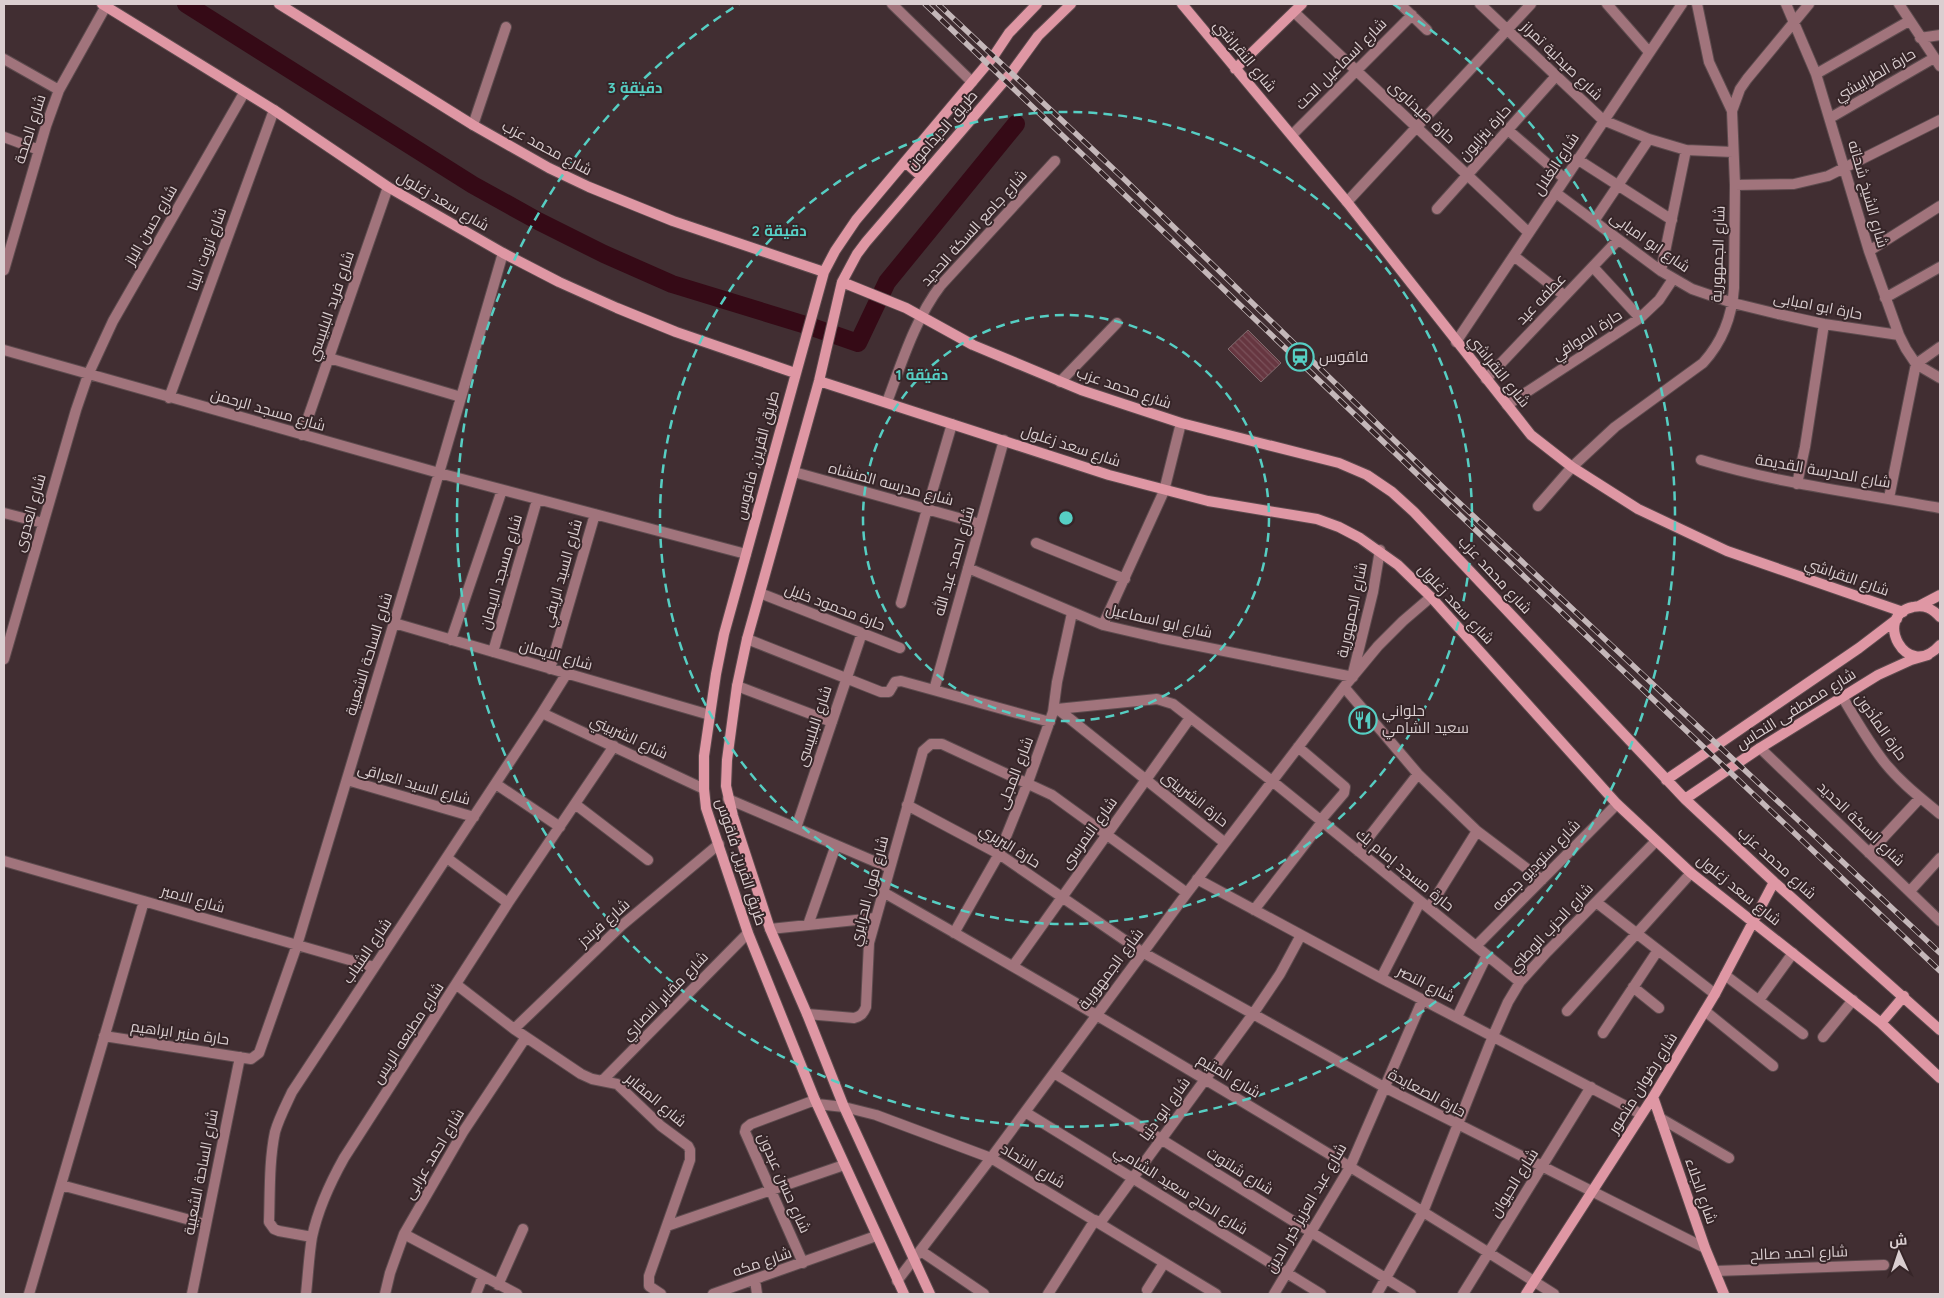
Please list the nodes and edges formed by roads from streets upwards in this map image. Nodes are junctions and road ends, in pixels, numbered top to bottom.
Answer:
1 (279, 4) edge
2 (892, 4) edge
3 (1037, 4) edge
4 (1071, 4) edge
5 (1182, 4) edge
6 (1302, 4) edge
7 (1400, 4) edge
8 (1480, 4) edge
9 (1531, 4) edge
10 (1607, 4) edge
11 (1682, 4) edge
12 (1697, 4) edge
13 (1786, 4) edge
14 (1809, 4) edge
15 (1899, 4) edge
16 (104, 5) edge
17 (1294, 12) junction
18 (1412, 15) junction
19 (1794, 21) junction
20 (1909, 21) junction
21 (506, 27) dead end
22 (1426, 30) dead end
23 (1507, 30) junction
24 (1940, 35) edge
25 (1920, 38) junction
26 (1649, 52) junction
27 (4, 59) edge
28 (1937, 62) edge
29 (1235, 69) junction
30 (1356, 70) junction
31 (1816, 74) junction
32 (1556, 76) junction
33 (972, 82) junction
34 (59, 90) junction
35 (244, 93) junction
36 (274, 110) junction
37 (1732, 111) junction
38 (1830, 118) junction
39 (1603, 120) junction
40 (1940, 120) edge
41 (473, 125) junction
42 (1416, 126) junction
43 (1508, 130) junction
44 (1292, 135) junction
45 (4, 137) edge
46 (1649, 139) junction
47 (39, 150) junction
48 (1686, 150) junction
49 (1733, 152) junction
50 (1577, 160) junction
51 (905, 162) junction
52 (1055, 162) dead end
53 (1844, 170) junction
54 (1468, 175) junction
55 (922, 177) junction
56 (1565, 179) junction
57 (1735, 185) junction
58 (388, 186) junction
59 (1618, 186) junction
60 (1556, 193) junction
61 (1347, 202) junction
62 (1940, 206) edge
63 (1437, 209) dead end
64 (1672, 220) junction
65 (1594, 221) junction
66 (1529, 233) junction
67 (1618, 240) junction
68 (1868, 251) junction
69 (503, 253) junction
70 (1514, 256) junction
71 (1593, 267) junction
72 (1940, 267) edge
73 (4, 270) edge
74 (1661, 271) junction
75 (824, 272) junction
76 (1673, 279) junction
77 (842, 282) junction
78 (1565, 296) junction
79 (1885, 298) junction
80 (1733, 303) junction
81 (920, 316) junction
82 (1640, 318) junction
83 (1117, 323) dead end
84 (1824, 324) junction
85 (1899, 335) junction
86 (1456, 342) junction
87 (1940, 347) edge
88 (4, 350) edge
89 (329, 358) junction
90 (1916, 364) junction
91 (795, 373) junction
92 (88, 375) junction
93 (1940, 378) edge
94 (1486, 379) junction
95 (819, 381) junction
96 (1060, 382) junction
97 (462, 397) junction
98 (169, 398) junction
99 (887, 402) junction
100 (1507, 406) junction
101 (1180, 423) junction
102 (952, 424) junction
103 (302, 435) junction
104 (1004, 440) junction
105 (1701, 460) dead end
106 (1572, 468) junction
107 (794, 472) junction
108 (439, 473) junction
109 (1797, 484) junction
110 (502, 490) junction
111 (1164, 491) junction
112 (1888, 498) junction
113 (537, 500) junction
114 (1538, 506) dead end
115 (1940, 508) edge
116 (927, 509) junction
117 (4, 513) edge
118 (595, 514) junction
119 (43, 522) junction
120 (980, 524) junction
121 (1036, 543) dead end
122 (1380, 550) junction
123 (746, 554) junction
124 (968, 568) junction
125 (1125, 578) junction
126 (760, 593) junction
127 (1940, 595) edge
128 (1431, 597) junction
129 (902, 603) dead end
130 (1919, 606) junction
131 (1072, 613) junction
132 (1900, 615) junction
133 (1940, 617) edge
134 (394, 623) junction
135 (1103, 625) junction
136 (862, 633) junction
137 (747, 639) junction
138 (451, 640) junction
139 (900, 648) dead end
140 (1936, 650) edge
141 (493, 652) junction
142 (4, 659) edge
143 (550, 669) junction
144 (566, 674) junction
145 (1352, 677) junction
146 (846, 678) junction
147 (737, 686) junction
148 (1344, 687) junction
149 (934, 690) junction
150 (1843, 698) junction
151 (1055, 707) junction
152 (542, 713) junction
153 (710, 715) junction
154 (1190, 718) junction
155 (832, 722) junction
156 (1050, 722) junction
157 (614, 746) junction
158 (1298, 747) junction
159 (1760, 748) junction
160 (1418, 774) junction
161 (347, 780) junction
162 (1146, 780) junction
163 (1666, 780) junction
164 (1272, 781) junction
165 (1028, 782) junction
166 (496, 784) junction
167 (704, 789) junction
168 (1685, 798) junction
169 (1920, 798) junction
170 (728, 799) junction
171 (575, 804) junction
172 (1616, 804) junction
173 (907, 805) junction
174 (1940, 814) edge
175 (474, 817) junction
176 (1321, 821) junction
177 (560, 827) junction
178 (796, 828) junction
179 (1476, 831) junction
180 (1106, 834) junction
181 (1656, 841) junction
182 (1225, 843) junction
183 (719, 844) junction
184 (836, 845) junction
185 (1358, 851) junction
186 (1869, 853) junction
187 (999, 854) junction
188 (447, 858) junction
189 (1940, 858) edge
190 (648, 860) dead end
191 (4, 861) edge
192 (890, 868) junction
193 (1691, 873) junction
194 (1197, 879) junction
195 (1542, 880) junction
196 (1774, 882) junction
197 (1910, 891) junction
198 (883, 892) junction
199 (1187, 893) junction
200 (1061, 898) junction
201 (144, 901) junction
202 (1596, 902) junction
203 (508, 903) junction
204 (1425, 905) junction
205 (1254, 910) junction
206 (875, 918) junction
207 (1753, 921) junction
208 (1940, 921) edge
209 (808, 925) junction
210 (770, 928) junction
211 (748, 933) junction
212 (954, 933) junction
213 (1637, 934) junction
214 (1301, 935) junction
215 (297, 945) junction
216 (1476, 946) junction
217 (1658, 950) junction
218 (1142, 952) junction
219 (1793, 953) junction
220 (1487, 955) junction
221 (1012, 966) junction
222 (374, 967) junction
223 (1725, 975) junction
224 (1381, 978) junction
225 (1520, 982) junction
226 (456, 985) junction
227 (1633, 987) junction
228 (1715, 994) junction
229 (1904, 996) junction
230 (1423, 999) junction
231 (1759, 1000) junction
232 (1852, 1000) junction
233 (1659, 1008) dead end
234 (1567, 1011) dead end
235 (1705, 1011) junction
236 (807, 1014) junction
237 (1096, 1014) junction
238 (1253, 1014) junction
239 (1457, 1017) junction
240 (1881, 1022) junction
241 (514, 1029) junction
242 (1940, 1030) edge
243 (1603, 1033) dead end
244 (1803, 1034) dead end
245 (104, 1036) junction
246 (1493, 1036) junction
247 (526, 1037) junction
248 (1823, 1037) dead end
249 (240, 1057) junction
250 (251, 1059) joint
251 (1773, 1066) dead end
252 (1054, 1074) junction
253 (1940, 1078) edge
254 (1205, 1079) junction
255 (603, 1080) junction
256 (1384, 1087) junction
257 (1591, 1087) junction
258 (1653, 1097) junction
259 (816, 1102) junction
260 (844, 1107) junction
261 (1025, 1112) junction
262 (1641, 1114) junction
263 (1660, 1118) junction
264 (1457, 1125) junction
265 (1161, 1140) junction
266 (991, 1158) junction
267 (1729, 1158) dead end
268 (844, 1165) junction
269 (1350, 1167) junction
270 (1542, 1167) junction
271 (1133, 1178) junction
272 (61, 1185) junction
273 (771, 1190) junction
274 (1592, 1192) junction
275 (1423, 1212) junction
276 (1097, 1222) junction
277 (205, 1224) junction
278 (667, 1226) junction
279 (523, 1229) dead end
280 (1311, 1232) junction
281 (404, 1234) junction
282 (876, 1236) junction
283 (312, 1237) junction
284 (1705, 1248) junction
285 (921, 1251) junction
286 (1489, 1253) junction
287 (914, 1260) junction
288 (803, 1263) junction
289 (1164, 1263) junction
290 (1884, 1265) dead end
291 (1715, 1271) junction
292 (1287, 1273) junction
293 (483, 1276) junction
294 (1386, 1279) junction
295 (755, 1280) junction
296 (897, 1281) junction
297 (1534, 1282) junction
298 (498, 1285) junction
299 (1147, 1290) dead end
300 (724, 1292) edge
301 (29, 1294) edge
302 (192, 1294) edge
303 (306, 1294) edge
304 (385, 1294) edge
305 (476, 1294) edge
306 (517, 1294) edge
307 (661, 1294) edge
308 (713, 1294) edge
309 (758, 1294) edge
310 (904, 1294) edge
311 (930, 1294) edge
312 (984, 1294) edge
313 (1048, 1294) edge
314 (1216, 1294) edge
315 (1274, 1294) edge
316 (1322, 1294) edge
317 (1377, 1294) edge
318 (1411, 1294) edge
319 (1463, 1294) edge
320 (1526, 1294) edge
321 (1554, 1294) edge
322 (1724, 1294) edge

1 - 41 street, شارع محمد عزب
2 - 33 street
3 - 33 street, طريق الديدامون
4 - 55 street, طريق الديدامون
5 - 29 street, شارع النقراشي
6 - 17 street
7 - 18 street
8 - 23 street, شارع صيدلية تمراز
9 - 23 street
10 - 26 street
11 - 26 street, شارع الغلال
12 - 37 street
13 - 19 street, شارع الشيخ شحاته
14 - 19 street, شارع الجمهورية
15 - 20 street
16 - 34 street, شارع الصحة
16 - 35 street, شارع سعد زغلول
17 - 29 street
17 - 30 street, حارة صيدناوى
18 - 22 street
18 - 30 street, شارع اسماعيل الحت
19 - 31 street, شارع الشيخ شحاته
19 - 37 street, شارع الجمهورية
20 - 25 street
20 - 31 street
21 - 41 street
23 - 32 street, شارع صيدلية تمراز
23 - 42 street
24 - 25 street
25 - 28 street
26 - 39 street, شارع الغلال
27 - 34 street
28 - 38 street, حارة الطرابيشي
29 - 44 street, شارع النقراشي
30 - 42 street, حارة صيدناوى
30 - 44 street, شارع اسماعيل الحت
31 - 38 street, شارع الشيخ شحاته
32 - 39 street, شارع صيدلية تمراز
32 - 43 street, حارة بنزايون
33 - 51 street, طريق الديدامون
34 - 47 street, شارع الصحة
35 - 36 street, شارع سعد زغلول
35 - 92 street, شارع حسن الباز
36 - 58 street, شارع سعد زغلول
36 - 98 street, شارع ثروت البنا
37 - 49 street, شارع الجمهورية
38 - 53 street, شارع الشيخ شحاته
39 - 46 street
39 - 50 street, شارع الغلال
40 - 53 street
41 - 75 street, شارع محمد عزب
42 - 54 street, حارة صيدناوى
42 - 61 street
43 - 54 street, حارة بنزايون
43 - 56 street
44 - 61 street, شارع النقراشي
45 - 47 street
46 - 48 street
46 - 59 street
47 - 73 street, شارع الصحة
48 - 49 street
48 - 64 street
49 - 57 street, شارع الجمهورية
50 - 56 street, شارع الغلال
50 - 59 street
51 - 55 street
51 - 75 street, طريق الديدامون
52 - 81 street, شارع جامع السكة الحديد
53 - 57 street
53 - 68 street, شارع الشيخ شحاته
54 - 63 street, حارة بنزايون
54 - 66 street, حارة صيدناوى
55 - 77 street, طريق الديدامون
56 - 60 street, شارع الغلال
57 - 80 street, شارع الجمهورية
58 - 69 street, شارع سعد زغلول
58 - 89 street, شارع فريد البلبيسي
59 - 64 street
59 - 65 street
60 - 65 street, شارع ابو امبابى
60 - 66 street, شارع الغلال
61 - 86 street, شارع النقراشي
62 - 68 street
64 - 74 street
65 - 67 street, شارع ابو امبابى
66 - 70 street, شارع الغلال
67 - 71 street, عطفه عيد
67 - 74 street, شارع ابو امبابى
68 - 79 street, شارع الشيخ شحاته
69 - 91 street, شارع سعد زغلول
69 - 97 street, شارع الساحة الشعبية
70 - 78 street
70 - 86 street, شارع الغلال
71 - 78 street, عطفه عيد
71 - 82 street
72 - 79 street
74 - 76 street, شارع ابو امبابى
75 - 91 street, طريق القرين, فاقوس
76 - 80 street, شارع ابو امبابى
76 - 82 street, حارة الموافي
77 - 81 street, شارع محمد عزب
77 - 95 street, طريق القرين, فاقوس
78 - 94 street, عطفه عيد
79 - 85 street, شارع الشيخ شحاته
80 - 84 street, حارة ابو امبابى
80 - 106 street, شارع الجمهورية
81 - 96 street, شارع محمد عزب
81 - 99 street, شارع جامع السكة الحديد
82 - 100 street, حارة الموافي
83 - 96 street
84 - 85 street, حارة ابو امبابى
84 - 109 street
85 - 90 street, شارع الشيخ شحاته
86 - 94 street, شارع النقراشي
87 - 90 street
88 - 92 street, شارع مسجد الرحمن
89 - 97 street
89 - 103 street, شارع فريد البلبيسي
90 - 93 street, شارع الشيخ شحاته
90 - 112 street
91 - 123 street, طريق القرين, فاقوس
92 - 98 street, شارع مسجد الرحمن
92 - 119 street, شارع العدوى
94 - 100 street, شارع النقراشي
95 - 99 street, شارع سعد زغلول
95 - 107 street, طريق القرين, فاقوس
96 - 101 street, شارع محمد عزب
97 - 108 street, شارع الساحة الشعبية
98 - 103 street, شارع مسجد الرحمن
99 - 102 street, شارع سعد زغلول
100 - 106 street, شارع النقراشي
101 - 111 street
101 - 163 street, شارع محمد عزب
102 - 104 street, شارع سعد زغلول
102 - 116 street
103 - 108 street, شارع مسجد الرحمن
104 - 111 street, شارع سعد زغلول
104 - 120 street, شارع احمد عبد الله
105 - 109 street, شارع المدرسة القديمة
106 - 114 street, شارع الجمهورية
106 - 132 street, شارع النقراشي
107 - 116 street, شارع مدرسه المنشاه
107 - 126 street, طريق القرين, فاقوس
108 - 110 street, شارع مسجد الرحمن
108 - 134 street, شارع الساحة الشعبية
109 - 112 street, شارع المدرسة القديمة
110 - 113 street, شارع مسجد الرحمن
110 - 138 street
111 - 122 street, شارع سعد زغلول
111 - 125 street
112 - 115 street, شارع المدرسة القديمة
113 - 118 street, شارع مسجد الرحمن
113 - 141 street, شارع مسجد الايمان
116 - 120 street, شارع مدرسه المنشاه
116 - 129 street
117 - 119 street
118 - 123 street, شارع مسجد الرحمن
118 - 143 street, شارع السيد الريفي
119 - 142 street, شارع العدوى
120 - 124 street, شارع احمد عبد الله
121 - 125 street
122 - 128 street, شارع سعد زغلول
122 - 145 street, شارع الجمهورية
123 - 153 street, طريق القرين, فاقوس
124 - 131 street, شارع ابو اسماعيل
124 - 149 street, شارع احمد عبد الله
125 - 135 street
126 - 136 street, حارة محمود خليل
126 - 137 street, طريق القرين, فاقوس
127 - 130 street
128 - 145 street, شارع الجمهورية
128 - 172 street, شارع سعد زغلول
130 - 132 street, شارع مصطفى النحاس
130 - 133 street
131 - 135 street, شارع ابو اسماعيل
131 - 151 street, شارع المجلى
132 - 140 street
132 - 163 street, شارع مصطفى النحاس
134 - 138 street, شارع الايمان
134 - 161 street, شارع الساحة الشعبية
135 - 145 street, شارع ابو اسماعيل
136 - 139 street, حارة محمود خليل
136 - 146 street, شارع البلبيسى
137 - 146 street
137 - 147 street, طريق القرين, فاقوس
138 - 141 street, شارع الايمان
140 - 150 street, شارع مصطفى النحاس
141 - 143 street, شارع الايمان
143 - 144 street, شارع الايمان
144 - 152 street, شارع الشباب
144 - 153 street, شارع الايمان
145 - 148 street, شارع الجمهورية
146 - 149 street
146 - 155 street, شارع البلبيسى
147 - 155 street
147 - 170 street, طريق القرين, فاقوس
148 - 158 street, شارع الجمهورية
148 - 160 street
149 - 156 street
150 - 159 street, شارع مصطفى النحاس
150 - 169 street, حارة المأذون
151 - 154 street, حارة مسجد إمام بك
151 - 156 street, شارع المجلى
151 - 162 street, حارة الشربينى
152 - 157 street, شارع الشربيني
152 - 166 street, شارع الشباب
153 - 167 street, طريق القرين, فاقوس
154 - 162 street, شارع النمرسى
154 - 164 street, حارة مسجد إمام بك
155 - 178 street, شارع البلبيسى
156 - 165 street, شارع المجلى
157 - 167 street, شارع الشربيني
157 - 171 street, شارع مطبعه الريس
158 - 164 street, شارع الجمهورية
158 - 176 street
159 - 168 street, شارع مصطفى النحاس
159 - 186 street, شارع السكة الحديد
160 - 179 street
160 - 185 street
161 - 175 street, شارع السيد العراقى
161 - 215 street, شارع الساحة الشعبية
162 - 180 street, شارع النمرسى
162 - 182 street, حارة الشربينى
163 - 168 street, شارع محمد عزب
164 - 176 street, حارة مسجد إمام بك
164 - 182 street, شارع الجمهورية
165 - 173 street, شارع مول الحرايري
165 - 180 street
165 - 187 street, شارع المجلى
166 - 175 street, شارع الشباب
166 - 177 street
167 - 183 street, طريق القرين, فاقوس
168 - 196 street, شارع محمد عزب
169 - 174 street, حارة المأذون
169 - 186 street
170 - 178 street
170 - 210 street, طريق القرين, فاقوس
171 - 177 street, شارع مطبعه الريس
171 - 190 street
172 - 181 street, شارع سعد زغلول
172 - 195 street, شارع ستوديو جمعه
173 - 187 street, حارة البربري
173 - 192 street, شارع مول الحرايري
175 - 188 street, شارع الشباب
176 - 185 street, حارة مسجد إمام بك
176 - 205 street
177 - 203 street, شارع مطبعه الريس
178 - 184 street
179 - 195 street
179 - 204 street
180 - 199 street
180 - 200 street, شارع النمرسى
181 - 193 street, شارع سعد زغلول
181 - 202 street, شارع الحزب الوطني
182 - 194 street, شارع الجمهورية
183 - 211 street, طريق القرين, فاقوس
183 - 241 street, شارع فرندز
184 - 192 street
184 - 209 street
185 - 204 street, حارة مسجد إمام بك
186 - 197 street, شارع السكة الحديد
187 - 200 street, حارة البربري
187 - 212 street, شارع المجلى
188 - 203 street
188 - 222 street, شارع الشباب
189 - 197 street
191 - 201 street, شارع الامير
192 - 198 street, شارع مول الحرايري
193 - 207 street, شارع سعد زغلول
193 - 213 street
194 - 199 street, شارع الجمهورية
194 - 205 street, شارع النصر
195 - 216 street, شارع ستوديو جمعه
196 - 207 street, شارع رضوان منصور
196 - 229 street, شارع محمد عزب
197 - 208 street, شارع السكة الحديد
198 - 206 street, شارع مول الحرايري
198 - 212 street, شارع المتيم
199 - 218 street, شارع الجمهورية
200 - 218 street, حارة البربري
200 - 221 street, شارع النمرسى
201 - 215 street, شارع الامير
201 - 245 street
202 - 213 street
202 - 225 street, شارع الحزب الوطني
203 - 226 street, شارع مطبعه الريس
204 - 216 street, حارة مسجد إمام بك
204 - 224 street
205 - 214 street, شارع النصر
206 - 209 street
206 - 236 street, شارع مول الحرايري
207 - 219 street, شارع سعد زغلول
207 - 223 street, شارع رضوان منصور
209 - 210 street
210 - 236 street, طريق القرين, فاقوس
211 - 255 street, شارع مقابر النصاري
211 - 259 street, طريق القرين, فاقوس
212 - 221 street, شارع المتيم
213 - 217 street
213 - 234 street
214 - 224 street, شارع النصر
214 - 238 street, شارع ابو دنيا
215 - 222 street, شارع الامير
215 - 250 street, شارع الساحة الشعبية
216 - 220 street, حارة مسجد إمام بك
217 - 227 street
217 - 228 street
218 - 237 street, شارع الجمهورية
218 - 238 street, حارة الصعايدة
219 - 231 street
219 - 232 street, شارع سعد زغلول
220 - 225 street, حارة مسجد إمام بك
220 - 239 street
221 - 237 street, شارع المتيم
222 - 283 street, شارع الشباب
223 - 228 street, شارع رضوان منصور
223 - 231 street
224 - 230 street, شارع النصر
225 - 246 street, شارع الحزب الوطني
226 - 241 street, شارع المقابر
226 - 283 street, شارع مطبعه الريس
227 - 233 street
227 - 243 street
228 - 235 street, شارع رضوان منصور
229 - 240 street
229 - 242 street, شارع محمد عزب
230 - 239 street, شارع النصر
230 - 256 street, شارع عبد العزيز خير الدين
231 - 244 street
232 - 240 street, شارع سعد زغلول
232 - 248 street
235 - 251 street
235 - 258 street, شارع رضوان منصور
236 - 260 street, طريق القرين, فاقوس
237 - 252 street, شارع الجمهورية
237 - 254 street, شارع المتيم
238 - 254 street, شارع ابو دنيا
238 - 256 street, حارة الصعايدة
239 - 246 street, شارع النصر
240 - 253 street, شارع سعد زغلول
241 - 247 street, شارع المقابر
245 - 249 street, حارة منير ابراهيم
245 - 272 street
246 - 257 street, شارع النصر
246 - 264 street, شارع الحزب الوطني
247 - 255 street, شارع المقابر
247 - 281 street, شارع احمد عرابى
249 - 250 street, حارة منير ابراهيم
249 - 277 street, شارع الساحة الشعبية
252 - 261 street, شارع الجمهورية
252 - 265 street, شارع شلتوت
254 - 265 street, شارع ابو دنيا
254 - 269 street, شارع المتيم
255 - 278 street, شارع المقابر
256 - 264 street, حارة الصعايدة
256 - 269 street, شارع عبد العزيز خير الدين
257 - 262 street, شارع النصر
257 - 270 street, شارع الحيوان
258 - 262 street, شارع رضوان منصور
258 - 263 street, شارع الجلاء
259 - 260 street, شارع الاتحاد
259 - 268 street, طريق القرين, فاقوس
259 - 273 street, شارع حسن عبدون
260 - 266 street, شارع الاتحاد
260 - 287 street, طريق القرين, فاقوس
261 - 266 street, شارع الجمهورية
261 - 271 street, شارع الحاج سعيد الشامي
262 - 274 street, شارع رضوان منصور
263 - 267 street
263 - 284 street, شارع الجلاء
264 - 270 street, حارة الصعايدة
264 - 275 street, شارع الحزب الوطني
265 - 271 street, شارع ابو دنيا
265 - 280 street, شارع شلتوت
266 - 276 street, شارع الاتحاد
266 - 285 street, شارع الجمهورية
268 - 273 street
268 - 282 street, طريق القرين, فاقوس
269 - 275 street, شارع المتيم
269 - 280 street, شارع عبد العزيز خير الدين
270 - 274 street, حارة الصعايدة
270 - 286 street, شارع الحيوان
271 - 276 street, شارع ابو دنيا
271 - 292 street, شارع الحاج سعيد الشامي
272 - 277 street
272 - 301 street
273 - 278 street
273 - 288 street, شارع حسن عبدون
274 - 284 street, حارة الصعايدة
274 - 297 street, شارع رضوان منصور
275 - 286 street, شارع المتيم
275 - 294 street, شارع الحزب الوطني
276 - 289 street, شارع الاتحاد
276 - 313 street, شارع ابو دنيا
277 - 302 street, شارع الساحة الشعبية
278 - 307 street
279 - 298 street
280 - 292 street, شارع عبد العزيز خير الدين
280 - 294 street, شارع شلتوت
281 - 293 street
281 - 304 street, شارع احمد عرابى
282 - 288 street, شارع مكه
282 - 296 street, طريق القرين, فاقوس
283 - 303 street, شارع مطبعه الريس
284 - 291 street, شارع الجلاء
285 - 287 street, شارع الجمهورية
285 - 312 street
286 - 297 street, شارع المتيم
286 - 319 street, شارع الحيوان
287 - 296 street, شارع الجمهورية
287 - 311 street, طريق القرين, فاقوس
288 - 295 street, شارع مكه
289 - 299 street
289 - 314 street, شارع الاتحاد
290 - 291 street, شارع احمد صالح
291 - 322 street, شارع الجلاء
292 - 315 street, شارع عبد العزيز خير الدين
292 - 316 street, شارع الحاج سعيد الشامي
293 - 298 street
293 - 305 street
294 - 317 street, شارع الحزب الوطني
294 - 318 street, شارع شلتوت
295 - 300 street, شارع مكه
295 - 309 street
296 - 310 street, طريق القرين, فاقوس
297 - 320 street, شارع رضوان منصور
297 - 321 street, شارع المتيم
298 - 306 street
300 - 308 street, شارع مكه

